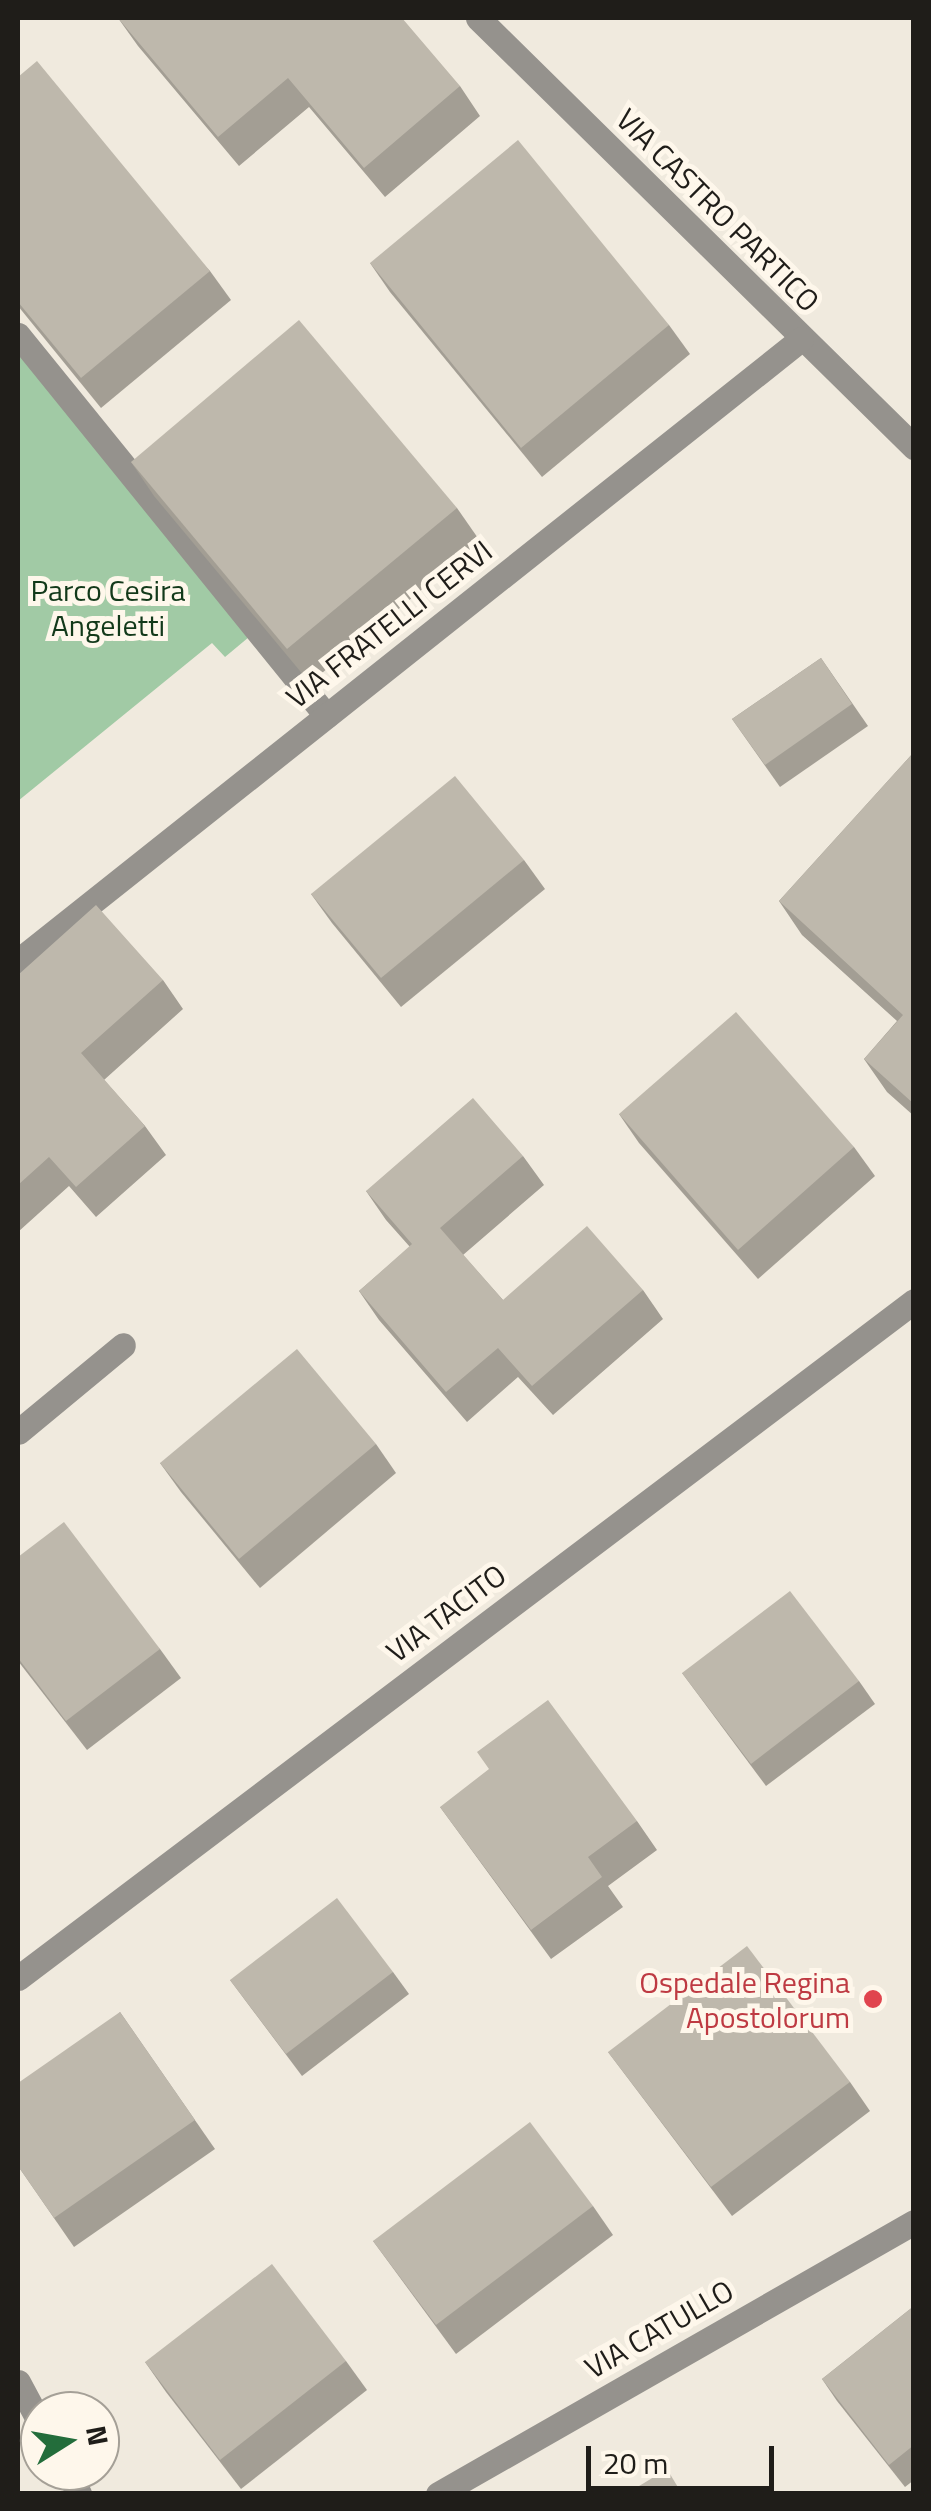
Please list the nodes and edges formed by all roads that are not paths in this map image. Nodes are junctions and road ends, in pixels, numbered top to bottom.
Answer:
1 (478, 18) edge
2 (18, 335) edge
3 (801, 339) junction
4 (914, 447) edge
5 (326, 716) junction
6 (18, 961) edge
7 (914, 1301) edge
8 (124, 1345) dead end
9 (18, 1432) edge
10 (18, 1978) edge
11 (914, 2222) edge
12 (438, 2494) edge

1 - 3 street, VIA CASTRO PARTICO
2 - 5 street
3 - 4 street, VIA CASTRO PARTICO
3 - 5 street, VIA FRATELLI CERVI
5 - 6 street, VIA FRATELLI CERVI
7 - 10 street, VIA TACITO
8 - 9 street
11 - 12 street, VIA CATULLO

